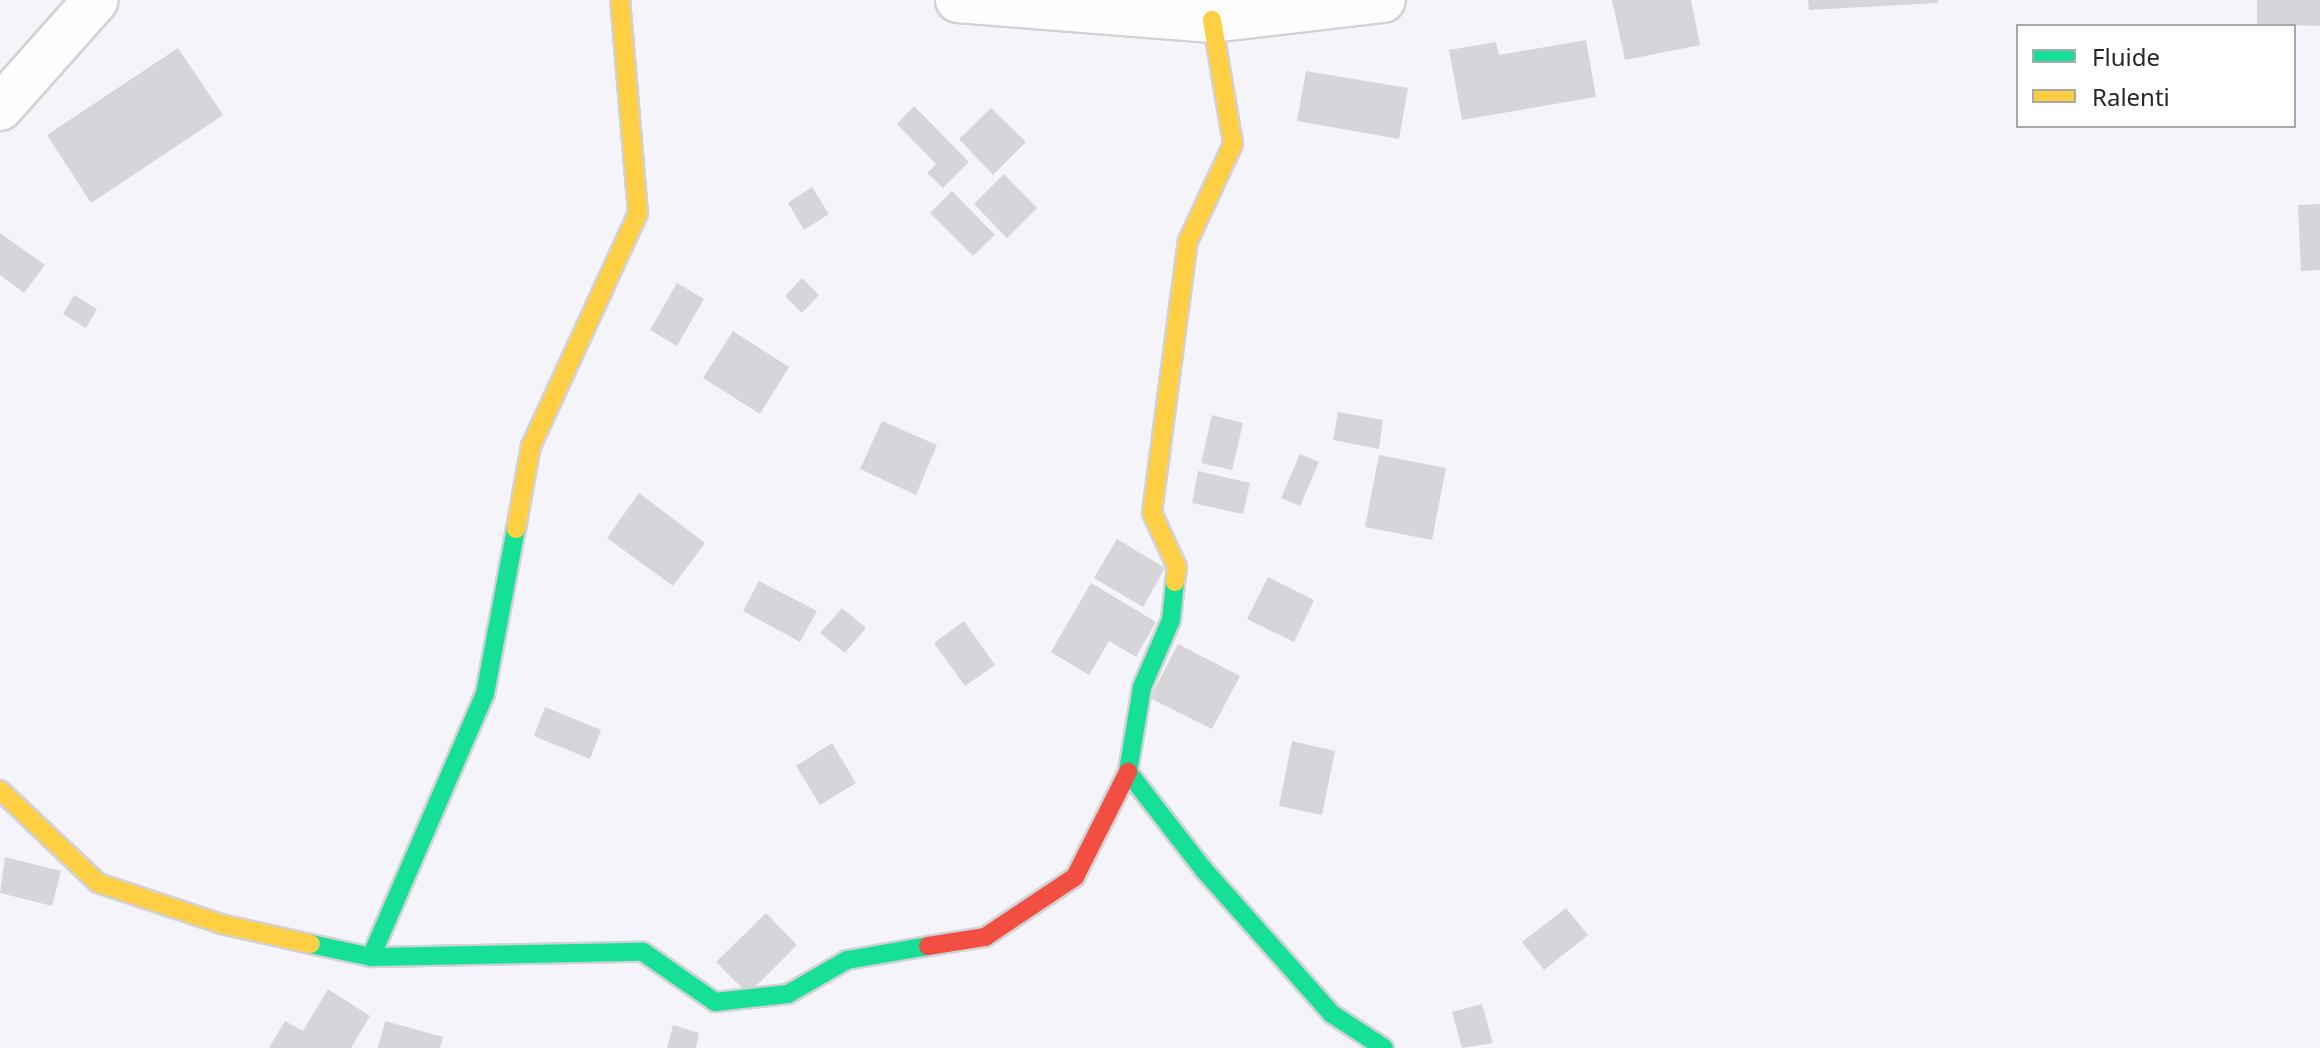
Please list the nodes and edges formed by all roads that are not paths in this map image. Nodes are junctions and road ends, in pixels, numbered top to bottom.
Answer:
1 (96, 0) edge
2 (620, 0) edge
3 (958, 0) edge
4 (1383, 0) edge
5 (1212, 20) junction
6 (0, 108) edge
7 (1128, 772) junction
8 (0, 790) edge
9 (371, 957) junction
10 (1384, 1048) edge

1 - 6 street
2 - 9 street
3 - 5 street
4 - 5 street
5 - 7 street
7 - 9 street
7 - 10 street
8 - 9 street

